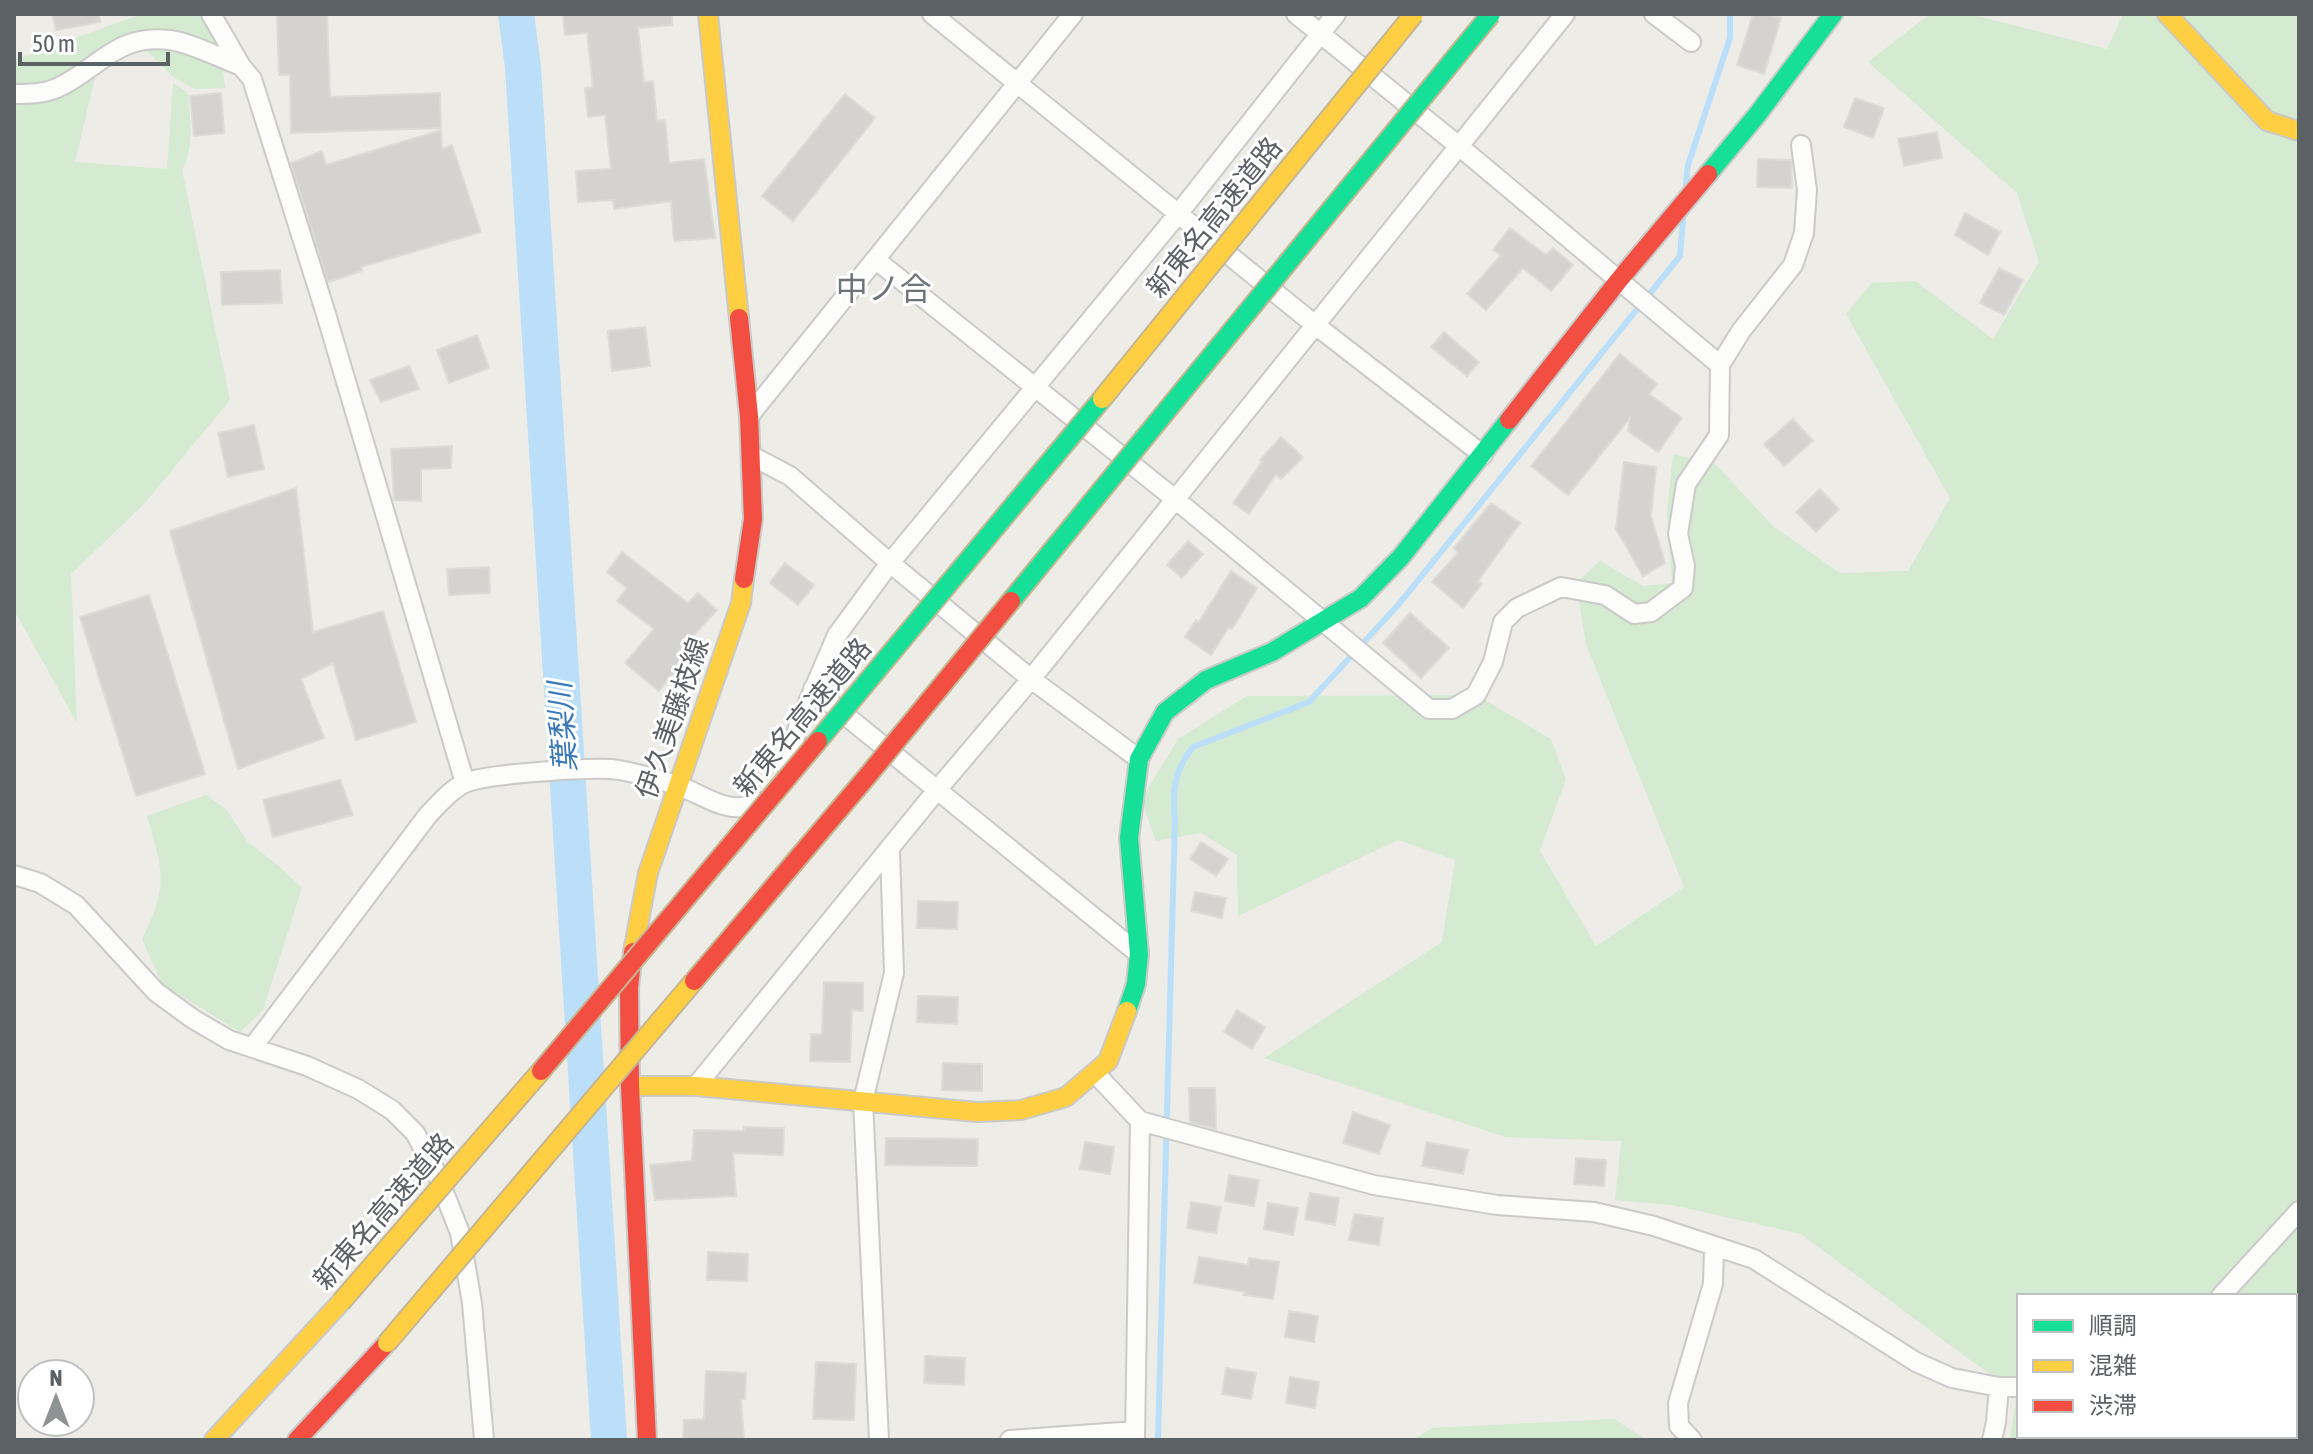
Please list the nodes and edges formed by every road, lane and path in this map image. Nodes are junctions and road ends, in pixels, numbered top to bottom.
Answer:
1 (211, 14) edge
2 (708, 14) edge
3 (932, 14) edge
4 (1073, 14) edge
5 (1296, 14) edge
6 (1336, 14) edge
7 (1414, 14) edge
8 (1491, 14) edge
9 (1565, 14) edge
10 (1654, 14) edge
11 (1833, 14) edge
12 (2167, 14) edge
13 (1815, 21) edge
14 (1320, 34) junction
15 (1691, 42) dead end
16 (241, 66) junction
17 (1016, 83) junction
18 (14, 94) edge
19 (2299, 131) edge
20 (1801, 145) dead end
21 (1460, 147) junction
22 (1178, 214) junction
23 (876, 260) junction
24 (1619, 280) junction
25 (1314, 324) junction
26 (1720, 365) junction
27 (1034, 387) junction
28 (749, 416) junction
29 (1483, 455) junction
30 (752, 456) junction
31 (1175, 499) junction
32 (890, 563) junction
33 (1324, 622) junction
34 (1031, 679) junction
35 (813, 689) junction
36 (1139, 759) junction
37 (465, 783) junction
38 (677, 785) junction
39 (937, 790) junction
40 (890, 851) junction
41 (14, 875) edge
42 (1139, 954) junction
43 (252, 1048) junction
44 (1095, 1073) junction
45 (630, 1086) junction
46 (696, 1086) junction
47 (863, 1101) junction
48 (1140, 1121) junction
49 (2299, 1211) edge
50 (1714, 1248) junction
51 (2223, 1294) edge
52 (1999, 1387) junction
53 (2017, 1387) edge
54 (1135, 1435) edge
55 (216, 1437) edge
56 (297, 1440) edge
57 (484, 1440) edge
58 (647, 1440) edge
59 (879, 1440) edge
60 (1010, 1440) edge
61 (1692, 1440) edge
62 (1992, 1440) edge

1 - 16 street
2 - 28 main road, 伊久美藤枝線
3 - 17 street
4 - 17 street
5 - 14 street
6 - 14 street
7 - 55 main road, 新東名高速道路, bridge
8 - 56 main road, bridge
9 - 21 street
10 - 15 street
11 - 13 main road
12 - 19 main road
13 - 24 main road
14 - 21 street
14 - 22 street
16 - 18 street
16 - 37 street
17 - 22 street
17 - 23 street
20 - 26 street
21 - 24 street
21 - 25 street
22 - 25 street
22 - 27 street
23 - 27 street
23 - 28 street
24 - 26 street
24 - 29 main road
25 - 29 street
25 - 31 street
26 - 33 street
27 - 31 street
27 - 32 street
28 - 30 main road, 伊久美藤枝線
29 - 33 main road
30 - 32 street
30 - 38 main road, 伊久美藤枝線
31 - 33 street
31 - 34 street
32 - 34 street
32 - 35 street
33 - 36 main road
34 - 36 street
34 - 39 street
35 - 38 street
35 - 39 street
36 - 42 main road
37 - 38 street
37 - 43 street
38 - 45 main road, 伊久美藤枝線
39 - 40 street
39 - 42 street
40 - 46 street
40 - 47 street
41 - 43 street
42 - 44 main road
43 - 57 street
44 - 47 main road
44 - 48 street
45 - 46 main road
45 - 58 main road, 伊久美藤枝線
46 - 47 main road
47 - 59 street
48 - 50 street
48 - 54 street
49 - 51 street
50 - 52 street
50 - 61 street
52 - 53 street
52 - 62 street
54 - 60 street

